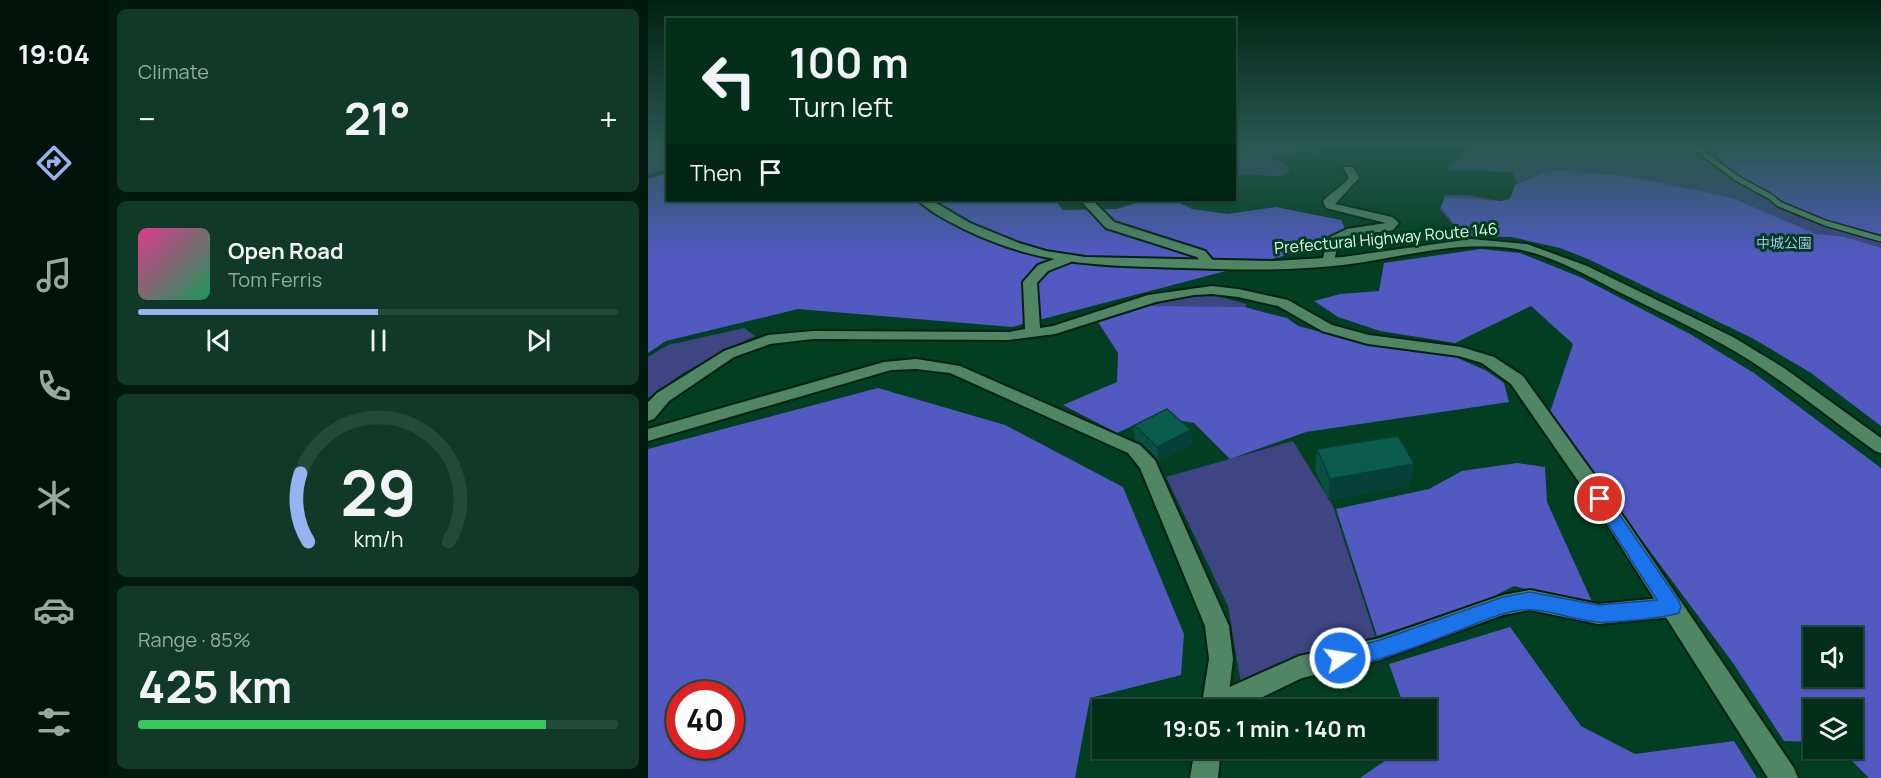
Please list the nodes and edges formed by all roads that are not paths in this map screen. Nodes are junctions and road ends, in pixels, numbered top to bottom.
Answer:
1 (1351, 181) edge
2 (1741, 181) edge
3 (926, 201) edge
4 (1087, 201) edge
5 (1881, 239) edge
6 (1066, 259) junction
7 (1328, 262) junction
8 (1210, 264) junction
9 (1033, 333) junction
10 (648, 415) edge
11 (648, 435) edge
12 (1881, 447) edge
13 (1672, 607) junction
14 (1215, 699) edge
15 (1233, 699) edge
16 (1206, 759) edge
17 (1203, 778) edge
18 (1784, 778) edge

1 - 7 street
2 - 5 lane
3 - 6 street, Prefectural Highway Route 146
4 - 8 street
6 - 8 street, Prefectural Highway Route 146
6 - 9 street
7 - 8 street, Prefectural Highway Route 146
7 - 12 street, Prefectural Highway Route 146
9 - 10 street
9 - 13 street
11 - 14 street
13 - 15 street
13 - 18 street
16 - 17 street

